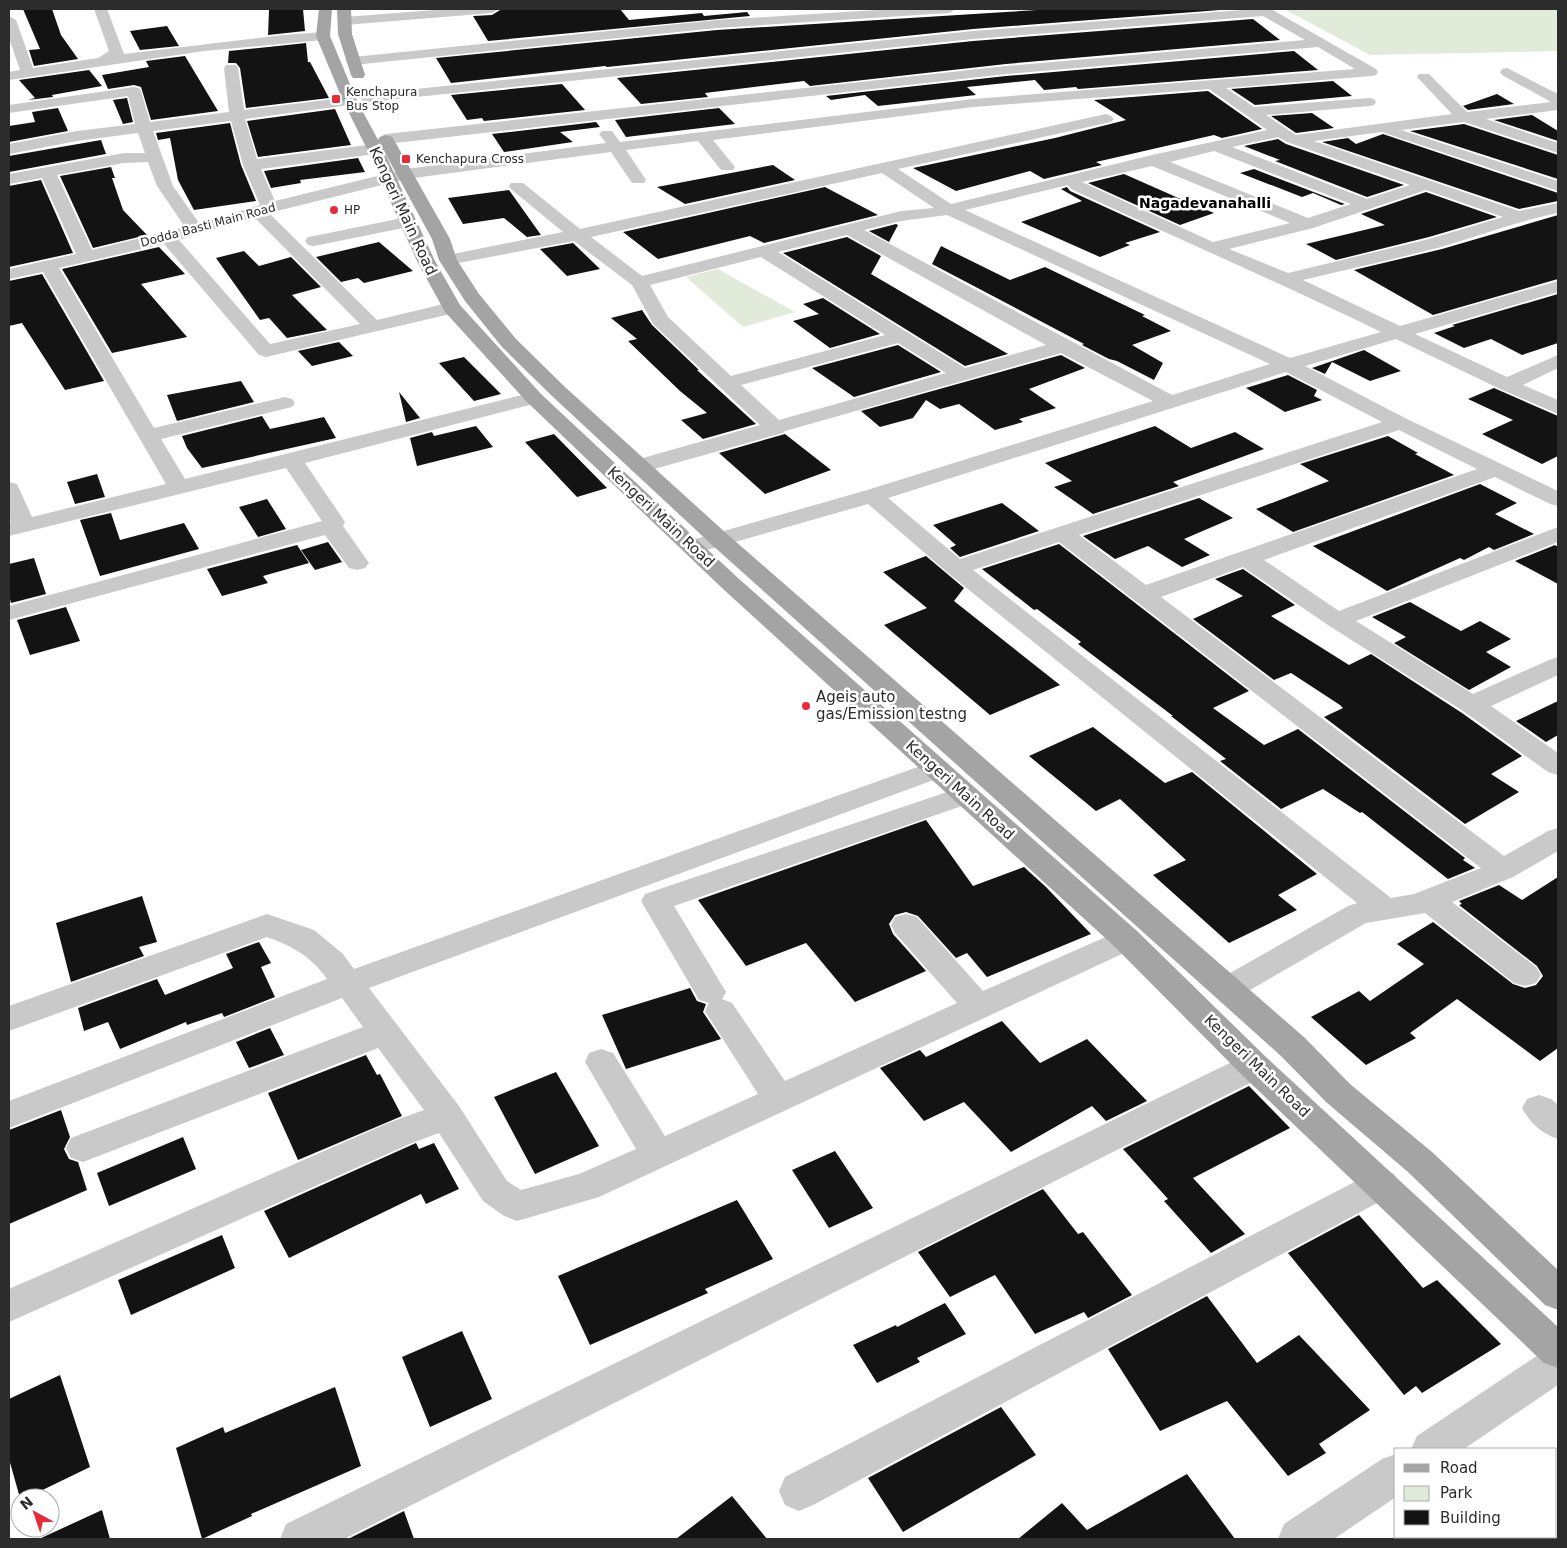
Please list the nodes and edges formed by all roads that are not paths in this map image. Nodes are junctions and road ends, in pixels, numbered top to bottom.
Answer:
1 (100, 9) edge
2 (492, 9) edge
3 (704, 9) edge
4 (942, 9) edge
5 (1263, 10) edge
6 (338, 13) edge
7 (954, 18) edge
8 (9, 20) edge
9 (717, 24) junction
10 (972, 35) junction
11 (323, 36) junction
12 (546, 41) junction
13 (750, 42) dead end
14 (1320, 43) junction
15 (103, 60) junction
16 (353, 61) junction
17 (231, 68) dead end
18 (1006, 70) junction
19 (1507, 72) dead end
20 (28, 73) junction
21 (9, 76) edge
22 (1424, 77) dead end
23 (571, 78) junction
24 (1214, 86) junction
25 (844, 87) junction
26 (1032, 97) junction
27 (359, 99) junction
28 (1558, 100) edge
29 (1369, 102) dead end
30 (1558, 106) edge
31 (9, 109) edge
32 (1253, 112) junction
33 (595, 114) junction
34 (870, 115) junction
35 (237, 116) junction
36 (1462, 116) junction
37 (1106, 119) dead end
38 (144, 128) junction
39 (1380, 128) junction
40 (1558, 131) edge
41 (1519, 135) junction
42 (702, 136) junction
43 (1285, 136) junction
44 (380, 144) junction
45 (1214, 146) junction
46 (615, 147) junction
47 (1558, 148) edge
48 (9, 149) edge
49 (154, 157) junction
50 (1152, 160) junction
51 (251, 165) junction
52 (727, 167) dead end
53 (884, 168) junction
54 (48, 172) junction
55 (397, 177) junction
56 (1072, 179) junction
57 (9, 180) edge
58 (638, 180) dead end
59 (1425, 185) junction
60 (517, 186) dead end
61 (1558, 186) edge
62 (1369, 205) junction
63 (1558, 208) edge
64 (948, 209) junction
65 (263, 210) junction
66 (1518, 216) junction
67 (407, 222) junction
68 (1307, 224) junction
69 (195, 229) junction
70 (849, 229) junction
71 (576, 234) junction
72 (168, 238) junction
73 (314, 241) dead end
74 (1210, 248) junction
75 (762, 250) junction
76 (86, 257) junction
77 (448, 260) junction
78 (48, 265) junction
79 (9, 274) edge
80 (1286, 279) junction
81 (639, 282) junction
82 (1558, 286) edge
83 (452, 308) junction
84 (373, 326) junction
85 (1399, 333) junction
86 (902, 336) junction
87 (1063, 346) junction
88 (1558, 361) edge
89 (1288, 365) junction
90 (963, 375) junction
91 (726, 383) junction
92 (1506, 385) junction
93 (534, 398) junction
94 (285, 403) dead end
95 (1172, 403) junction
96 (1558, 408) edge
97 (1400, 423) junction
98 (776, 429) junction
99 (148, 436) junction
100 (292, 460) junction
101 (640, 466) junction
102 (1496, 469) junction
103 (179, 488) junction
104 (9, 489) edge
105 (872, 496) junction
106 (1558, 499) edge
107 (331, 526) junction
108 (16, 527) edge
109 (1062, 532) junction
110 (1558, 534) edge
111 (719, 539) junction
112 (693, 547) junction
113 (1246, 558) junction
114 (357, 563) dead end
115 (956, 568) junction
116 (1142, 595) junction
117 (9, 614) edge
118 (1337, 620) junction
119 (1558, 665) edge
120 (1472, 705) junction
121 (1558, 766) edge
122 (937, 769) junction
123 (966, 795) junction
124 (1558, 838) edge
125 (1503, 870) junction
126 (1429, 900) junction
127 (1385, 909) junction
128 (906, 925) dead end
129 (1126, 939) junction
130 (1525, 975) dead end
131 (348, 983) junction
132 (1227, 990) junction
133 (979, 1006) junction
134 (9, 1019) edge
135 (385, 1032) junction
136 (601, 1062) dead end
137 (1254, 1066) junction
138 (779, 1099) junction
139 (9, 1116) edge
140 (447, 1116) junction
141 (83, 1148) dead end
142 (658, 1155) junction
143 (1382, 1184) junction
144 (1555, 1286) edge
145 (9, 1306) edge
146 (1558, 1351) edge
147 (1558, 1363) edge
148 (1432, 1448) edge
149 (1394, 1474) edge
150 (799, 1491) dead end
151 (301, 1539) edge
152 (1299, 1539) edge

1 - 15 street
2 - 6 street
3 - 9 street
4 - 7 street
4 - 9 street
5 - 10 street
5 - 14 street
6 - 11 main road, Kengeri Main Road
6 - 16 main road, Kengeri Main Road
7 - 10 street
8 - 20 street
9 - 12 street
9 - 13 street
10 - 18 street
10 - 23 street
11 - 15 street
11 - 27 main road, Kengeri Main Road
12 - 16 street
12 - 23 street
14 - 18 street
14 - 24 street, Dodda Basti Main Road
15 - 20 street
16 - 27 main road, Kengeri Main Road
17 - 35 street
18 - 25 street
18 - 26 street
19 - 28 street
20 - 21 street
22 - 36 street
23 - 27 street
23 - 33 street
24 - 26 street, Dodda Basti Main Road
24 - 32 street
25 - 33 street
25 - 34 street
26 - 34 street, Dodda Basti Main Road
27 - 35 street
27 - 44 main road, Kengeri Main Road
29 - 32 street
30 - 36 street
31 - 38 street
32 - 43 street
33 - 44 street
33 - 46 street
34 - 42 street, Dodda Basti Main Road
35 - 38 street
35 - 51 street
36 - 39 street
36 - 41 street
37 - 53 street
38 - 48 street
38 - 49 street
39 - 43 street
39 - 61 street
40 - 41 street
41 - 47 street
42 - 46 street, Dodda Basti Main Road
42 - 52 street
43 - 45 street
43 - 59 street
44 - 51 street
44 - 55 main road, Kengeri Main Road
45 - 50 street
45 - 62 street
46 - 55 street, Dodda Basti Main Road
46 - 58 street
49 - 54 street
49 - 69 street
50 - 56 street
50 - 68 street
51 - 65 street
53 - 64 street
53 - 71 street
54 - 57 street
54 - 76 street
55 - 65 street, Dodda Basti Main Road
55 - 67 main road, Kengeri Main Road
55 - 77 main road, Kengeri Main Road
56 - 64 street
56 - 74 street
59 - 62 street
59 - 66 street
60 - 71 street
62 - 68 street
63 - 66 street
64 - 70 street
64 - 89 street
65 - 69 street, Dodda Basti Main Road
65 - 84 street
66 - 80 street
67 - 73 street
67 - 83 main road, Kengeri Main Road
68 - 74 street
69 - 72 street, Dodda Basti Main Road
70 - 75 street
70 - 87 street
71 - 77 street
71 - 81 street
72 - 76 street, Dodda Basti Main Road
72 - 84 street
74 - 80 street
75 - 81 street
75 - 86 street
76 - 78 street, Dodda Basti Main Road
77 - 101 main road, Kengeri Main Road
78 - 79 street, Dodda Basti Main Road
78 - 99 street
80 - 85 street
81 - 91 street
82 - 85 street
83 - 84 street
83 - 93 main road, Kengeri Main Road
85 - 89 street
85 - 92 street
86 - 90 street
86 - 91 street
87 - 90 street
87 - 95 street
88 - 92 street
89 - 95 street
89 - 97 street
90 - 98 street
91 - 98 street
92 - 96 street
93 - 100 street
93 - 112 main road, Kengeri Main Road
94 - 99 street
95 - 105 street
97 - 102 street
97 - 109 street
98 - 101 street
99 - 103 street
100 - 103 street
100 - 107 street
101 - 111 main road, Kengeri Main Road
102 - 106 street
102 - 113 street
103 - 108 street
104 - 108 street
105 - 111 street
105 - 115 street
107 - 114 street
107 - 117 street
109 - 115 street
109 - 116 street
110 - 118 street
111 - 112 street
111 - 132 main road, Kengeri Main Road
112 - 122 main road, Kengeri Main Road
113 - 116 street
113 - 118 street
115 - 127 street
116 - 125 street
118 - 120 street
119 - 120 street
120 - 121 street
122 - 123 main road, Kengeri Main Road
122 - 131 street
123 - 129 main road, Kengeri Main Road
123 - 138 street
124 - 125 street
125 - 126 street
126 - 127 street
126 - 130 street
127 - 132 street
128 - 133 street
129 - 133 street
129 - 137 main road, Kengeri Main Road
131 - 134 street
131 - 135 street
131 - 139 street
132 - 144 main road, Kengeri Main Road
133 - 138 street
135 - 140 street
135 - 141 street
136 - 142 street
137 - 143 main road, Kengeri Main Road
137 - 151 street
138 - 142 street
140 - 142 street
140 - 145 street
143 - 146 main road, Kengeri Main Road
143 - 150 street
147 - 148 street
149 - 152 street

